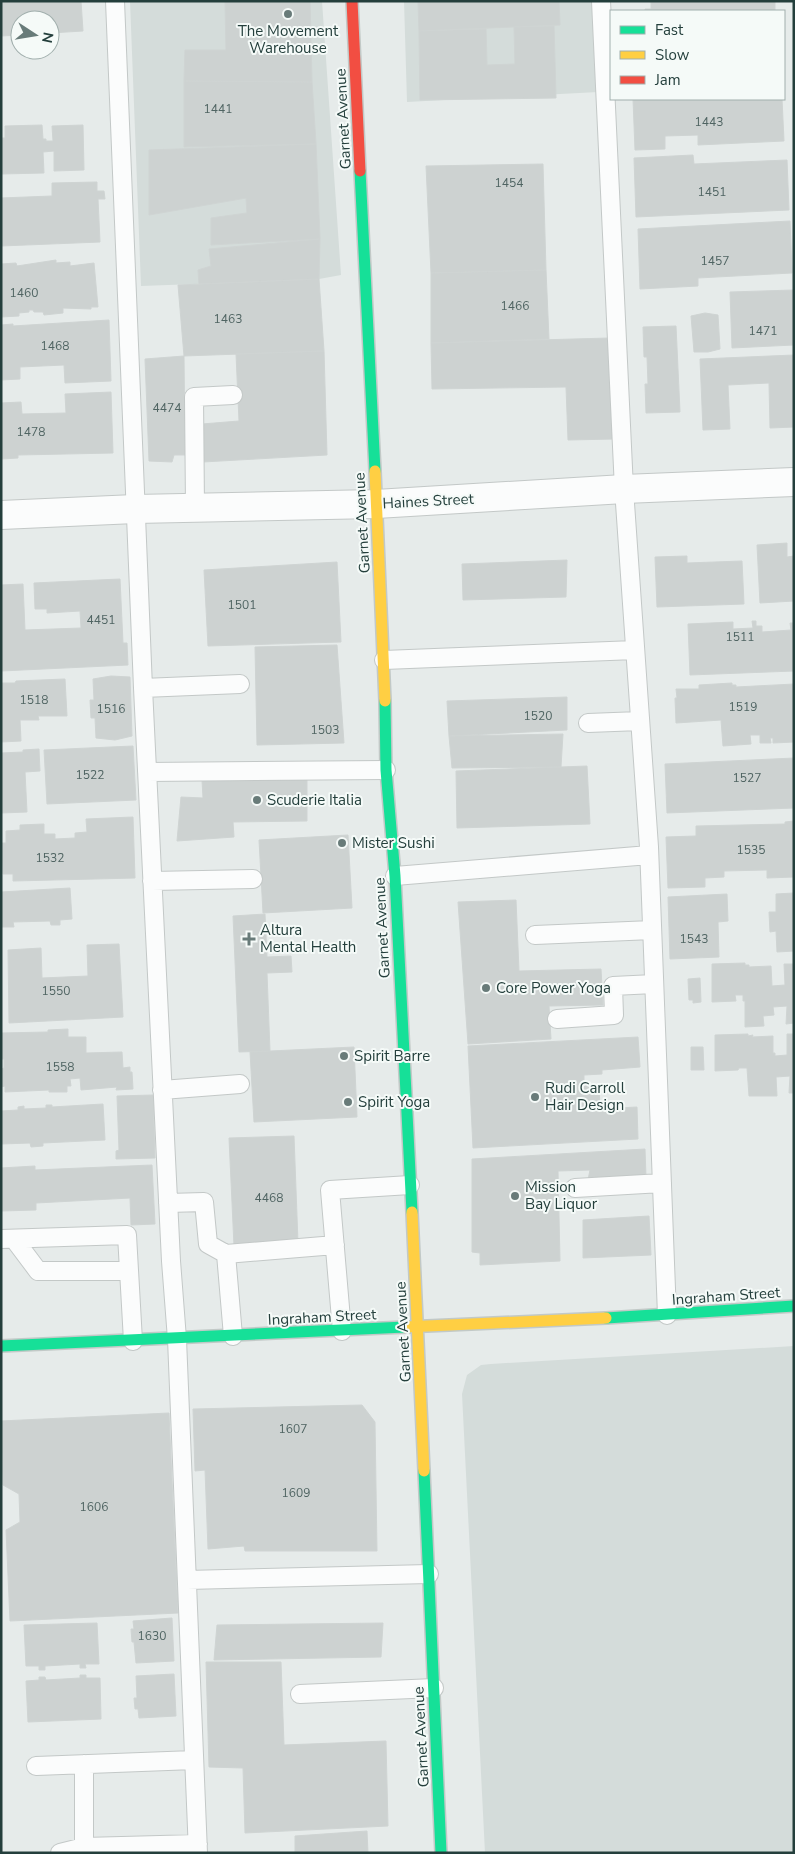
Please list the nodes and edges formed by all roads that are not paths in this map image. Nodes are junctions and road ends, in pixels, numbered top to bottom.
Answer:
1 (115, 1) edge
2 (352, 1) edge
3 (601, 1) edge
4 (233, 395) dead end
5 (794, 482) edge
6 (624, 489) junction
7 (376, 504) junction
8 (195, 508) junction
9 (136, 509) junction
10 (1, 515) edge
11 (635, 650) junction
12 (384, 660) junction
13 (240, 684) dead end
14 (143, 688) junction
15 (640, 721) junction
16 (588, 724) dead end
17 (386, 770) junction
18 (147, 772) junction
19 (649, 855) junction
20 (395, 876) junction
21 (254, 878) dead end
22 (152, 881) junction
23 (652, 930) junction
24 (535, 935) dead end
25 (654, 984) junction
26 (557, 1018) dead end
27 (240, 1084) dead end
28 (162, 1090) junction
29 (662, 1183) junction
30 (410, 1185) junction
31 (575, 1188) dead end
32 (168, 1203) junction
33 (7, 1239) edge
34 (335, 1245) junction
35 (226, 1254) junction
36 (129, 1271) junction
37 (794, 1306) edge
38 (667, 1315) junction
39 (418, 1327) junction
40 (342, 1331) junction
41 (233, 1336) junction
42 (177, 1339) junction
43 (133, 1341) junction
44 (1, 1346) edge
45 (429, 1574) junction
46 (186, 1580) junction
47 (434, 1688) junction
48 (300, 1694) dead end
49 (194, 1760) junction
50 (84, 1764) junction
51 (36, 1766) dead end
52 (198, 1848) edge
53 (84, 1850) edge
54 (60, 1853) edge
55 (441, 1853) edge

1 - 9 lane
2 - 7 main road, Garnet Avenue
3 - 6 lane
4 - 8 lane
5 - 6 street, Haines Street
6 - 7 street, Haines Street
6 - 11 lane
7 - 8 street, Haines Street
7 - 12 main road, Garnet Avenue
8 - 9 street, Haines Street
9 - 10 street, Haines Street
9 - 14 lane
11 - 12 lane
11 - 15 lane
12 - 17 main road, Garnet Avenue
13 - 14 lane
14 - 18 lane
15 - 16 lane
15 - 19 lane
17 - 18 lane
17 - 20 main road, Garnet Avenue
18 - 22 lane
19 - 20 lane
19 - 23 lane
20 - 30 main road, Garnet Avenue
21 - 22 lane
22 - 28 lane
23 - 24 lane
23 - 25 lane
25 - 26 lane
25 - 29 lane
27 - 28 lane
28 - 32 lane
29 - 31 lane
29 - 38 lane
30 - 34 lane
30 - 39 main road, Garnet Avenue
32 - 35 lane
32 - 42 lane
33 - 36 lane
33 - 36 lane
34 - 35 lane
34 - 40 lane
35 - 41 lane
36 - 43 lane
37 - 38 main road, Ingraham Street
38 - 39 main road, Ingraham Street
39 - 40 main road, Ingraham Street
39 - 45 main road, Garnet Avenue
40 - 41 main road, Ingraham Street
41 - 42 main road, Ingraham Street
42 - 43 main road, Ingraham Street
42 - 46 lane
43 - 44 main road, Ingraham Street
45 - 46 lane
45 - 47 main road, Garnet Avenue
46 - 49 lane
47 - 48 lane
47 - 55 main road, Garnet Avenue
49 - 50 lane
49 - 52 lane
50 - 51 lane
50 - 53 lane
52 - 53 lane
53 - 54 lane

